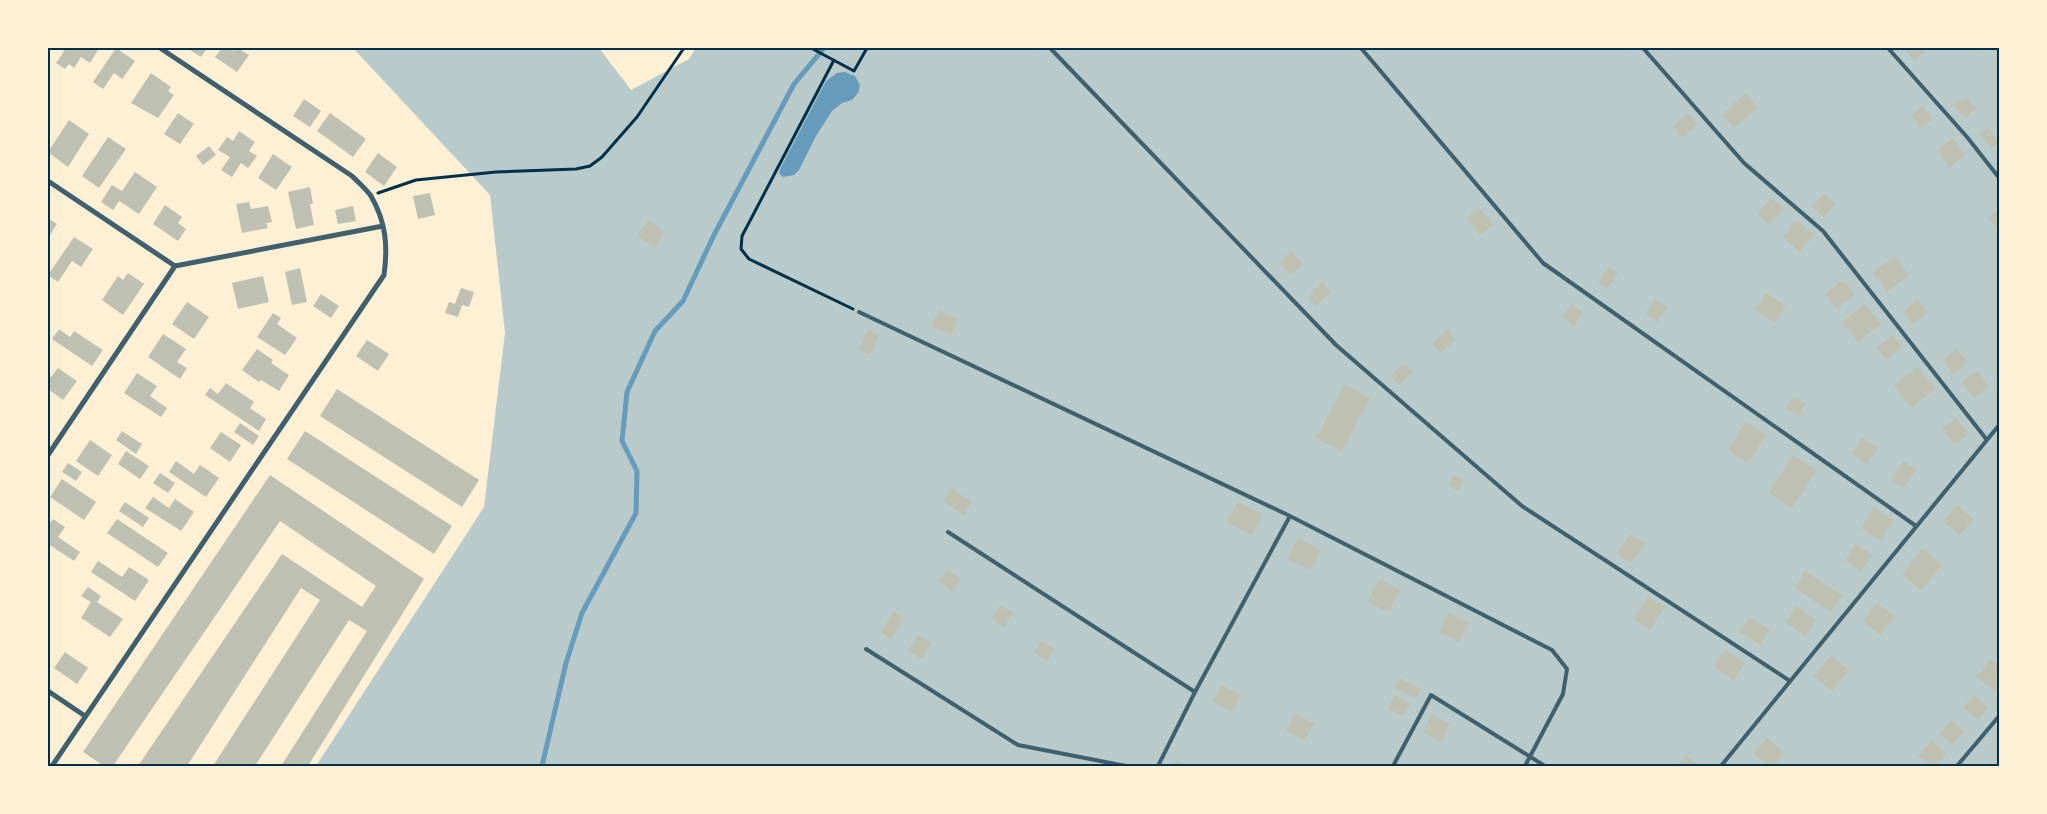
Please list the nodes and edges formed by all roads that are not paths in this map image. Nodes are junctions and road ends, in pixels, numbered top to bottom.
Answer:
1 (160, 48) edge
2 (1050, 48) edge
3 (1361, 48) edge
4 (1643, 48) edge
5 (1888, 48) edge
6 (2000, 179) edge
7 (48, 181) edge
8 (383, 226) junction
9 (175, 266) junction
10 (859, 312) road end
11 (2000, 424) edge
12 (1987, 440) junction
13 (48, 455) edge
14 (1290, 516) junction
15 (1916, 526) junction
16 (948, 532) dead end
17 (866, 649) dead end
18 (1790, 681) junction
19 (48, 691) edge
20 (1195, 692) junction
21 (2000, 715) edge
22 (85, 716) junction
23 (1531, 757) junction
24 (52, 766) edge
25 (1126, 766) edge
26 (1158, 766) edge
27 (1393, 766) edge
28 (1525, 766) edge
29 (1545, 766) edge
30 (1722, 766) edge
31 (1957, 766) edge

1 - 8 street
2 - 18 lane
3 - 15 lane
4 - 12 lane
5 - 6 lane
7 - 9 street
8 - 9 street
8 - 22 street
9 - 13 street
10 - 14 lane
11 - 12 lane
12 - 15 lane
14 - 20 lane
14 - 23 lane
15 - 18 lane
16 - 20 lane
17 - 25 lane
18 - 30 lane
19 - 22 street
20 - 26 lane
21 - 31 lane
22 - 24 street
23 - 27 lane
23 - 28 lane
23 - 29 lane

